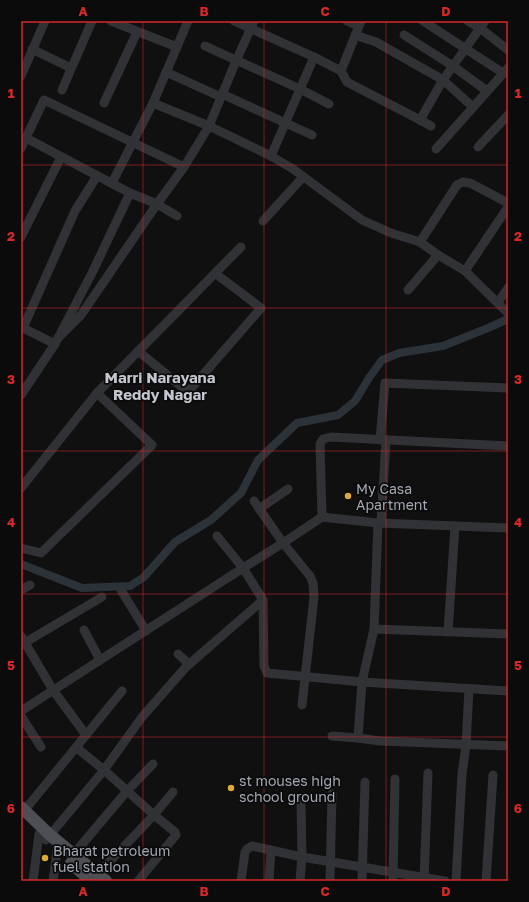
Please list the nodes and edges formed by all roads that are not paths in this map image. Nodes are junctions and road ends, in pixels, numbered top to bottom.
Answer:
1 (44, 21) edge
2 (92, 21) edge
3 (111, 21) edge
4 (188, 21) edge
5 (234, 21) edge
6 (347, 21) edge
7 (423, 21) edge
8 (468, 21) edge
9 (360, 23) edge
10 (252, 24) edge
11 (483, 25) edge
12 (137, 32) junction
13 (355, 35) junction
14 (404, 35) dead end
15 (205, 46) dead end
16 (177, 47) junction
17 (32, 49) junction
18 (466, 49) junction
19 (508, 50) edge
20 (314, 57) junction
21 (236, 60) junction
22 (454, 66) junction
23 (71, 68) junction
24 (341, 71) junction
25 (506, 71) edge
26 (166, 72) junction
27 (21, 76) edge
28 (443, 80) junction
29 (300, 89) junction
30 (62, 90) dead end
31 (487, 92) junction
32 (221, 96) junction
33 (104, 103) dead end
34 (153, 103) junction
35 (329, 104) dead end
36 (473, 107) junction
37 (508, 115) edge
38 (420, 120) junction
39 (285, 123) junction
40 (209, 126) junction
41 (431, 126) dead end
42 (312, 135) dead end
43 (26, 138) junction
44 (133, 143) junction
45 (478, 147) dead end
46 (21, 148) edge
47 (436, 149) dead end
48 (271, 156) junction
49 (60, 157) junction
50 (184, 167) junction
51 (96, 176) junction
52 (302, 177) junction
53 (112, 183) junction
54 (130, 193) junction
55 (508, 203) edge
56 (157, 204) junction
57 (508, 207) edge
58 (177, 216) dead end
59 (264, 220) dead end
60 (21, 237) edge
61 (420, 242) junction
62 (241, 247) dead end
63 (438, 255) junction
64 (465, 271) junction
65 (216, 274) junction
66 (508, 288) edge
67 (408, 290) dead end
68 (499, 303) junction
69 (508, 313) edge
70 (22, 328) edge
71 (56, 341) junction
72 (138, 351) junction
73 (508, 388) edge
74 (97, 393) junction
75 (21, 395) edge
76 (383, 440) junction
77 (508, 446) edge
78 (21, 488) edge
79 (288, 489) dead end
80 (322, 517) junction
81 (380, 523) junction
82 (455, 526) junction
83 (508, 528) edge
84 (217, 536) dead end
85 (283, 544) junction
86 (21, 548) edge
87 (243, 568) junction
88 (30, 585) dead end
89 (21, 590) edge
90 (121, 590) dead end
91 (102, 597) dead end
92 (263, 600) junction
93 (374, 629) junction
94 (84, 630) dead end
95 (146, 631) junction
96 (448, 632) junction
97 (508, 634) edge
98 (22, 642) edge
99 (178, 654) dead end
100 (100, 660) junction
101 (189, 664) junction
102 (305, 678) junction
103 (362, 682) junction
104 (469, 689) junction
105 (52, 690) junction
106 (122, 691) dead end
107 (508, 691) edge
108 (302, 705) dead end
109 (21, 711) edge
110 (21, 716) edge
111 (86, 736) junction
112 (332, 736) dead end
113 (358, 738) junction
114 (466, 744) junction
115 (508, 746) edge
116 (42, 747) dead end
117 (77, 748) junction
118 (153, 764) dead end
119 (104, 770) junction
120 (428, 773) dead end
121 (493, 775) dead end
122 (395, 780) dead end
123 (365, 782) dead end
124 (127, 791) junction
125 (173, 792) dead end
126 (332, 794) dead end
127 (301, 800) dead end
128 (22, 812) edge
129 (154, 816) junction
130 (45, 836) junction
131 (57, 850) junction
132 (271, 850) junction
133 (73, 855) junction
134 (302, 856) junction
135 (331, 861) junction
136 (363, 867) junction
137 (393, 876) edge
138 (97, 879) edge
139 (424, 879) edge
140 (32, 881) edge
141 (53, 881) edge
142 (138, 881) edge
143 (241, 881) edge
144 (269, 881) edge
145 (300, 881) edge
146 (330, 881) edge
147 (362, 881) edge
148 (445, 881) edge
149 (456, 881) edge
150 (486, 881) edge

1 - 17 street
2 - 23 street
3 - 12 street
4 - 16 street
5 - 10 street
6 - 9 street
7 - 18 street
8 - 11 street
9 - 13 street
10 - 20 street
10 - 21 street
11 - 18 street
11 - 19 street
12 - 16 street
12 - 33 street
13 - 24 street
13 - 28 street
14 - 22 street
15 - 21 street
16 - 26 street
17 - 23 street
17 - 27 street
18 - 22 street
18 - 25 street
20 - 24 street
20 - 29 street
21 - 29 street
21 - 32 street
22 - 28 street
22 - 31 street
23 - 30 street
24 - 38 street
25 - 31 street
26 - 32 street
26 - 34 street
28 - 36 street
28 - 38 street
29 - 35 street
29 - 39 street
31 - 36 street
32 - 39 street
32 - 40 street
34 - 40 street
34 - 44 street
36 - 47 street
37 - 45 street
38 - 41 street
39 - 42 street
39 - 48 street
40 - 48 street
40 - 50 street
43 - 44 street
43 - 46 street
43 - 49 street
44 - 50 street
44 - 53 street
48 - 52 street
49 - 51 street
49 - 60 street
50 - 56 street
51 - 53 street
51 - 70 street
52 - 59 street
52 - 61 street
53 - 54 street
54 - 56 street
54 - 71 street
55 - 61 street
56 - 58 street
56 - 71 street
57 - 64 street
61 - 63 street
62 - 65 street
63 - 64 street
63 - 67 street
64 - 68 street
65 - 72 street
65 - 72 street
66 - 68 street
68 - 69 street
70 - 71 street
71 - 75 street
72 - 74 street
73 - 76 street
74 - 78 street
74 - 86 street
76 - 77 street
76 - 80 street
76 - 81 street
79 - 85 street
80 - 81 street
80 - 85 street
81 - 82 street
81 - 93 street
82 - 83 street
82 - 96 street
84 - 87 street
85 - 87 street
85 - 102 street
87 - 92 street
87 - 95 street
88 - 89 street
90 - 95 street
91 - 98 street
92 - 101 street
92 - 102 street
93 - 96 street
93 - 103 street
94 - 100 street
95 - 100 street
96 - 97 street
98 - 105 street
99 - 101 street
100 - 105 street
101 - 119 street
102 - 103 street
102 - 108 street
103 - 104 street
103 - 113 street
104 - 107 street
104 - 114 street
105 - 109 street
105 - 111 street
106 - 111 street
110 - 116 street
111 - 117 street
112 - 113 street
113 - 114 street
114 - 115 street
114 - 149 street
117 - 119 street
117 - 128 street
118 - 124 street
119 - 124 street
119 - 130 street
120 - 139 street
121 - 150 street
122 - 137 street
123 - 136 street
124 - 129 street
124 - 133 street
125 - 129 street
126 - 135 street
127 - 134 street
128 - 130 main road
129 - 138 street
129 - 142 street
130 - 131 main road
130 - 133 main road
130 - 140 street
131 - 138 main road
131 - 141 street
132 - 134 street
132 - 143 street
132 - 144 street
133 - 138 main road
134 - 135 street
134 - 145 street
135 - 136 street
135 - 146 street
136 - 137 street
136 - 147 street
137 - 139 street
139 - 148 street

